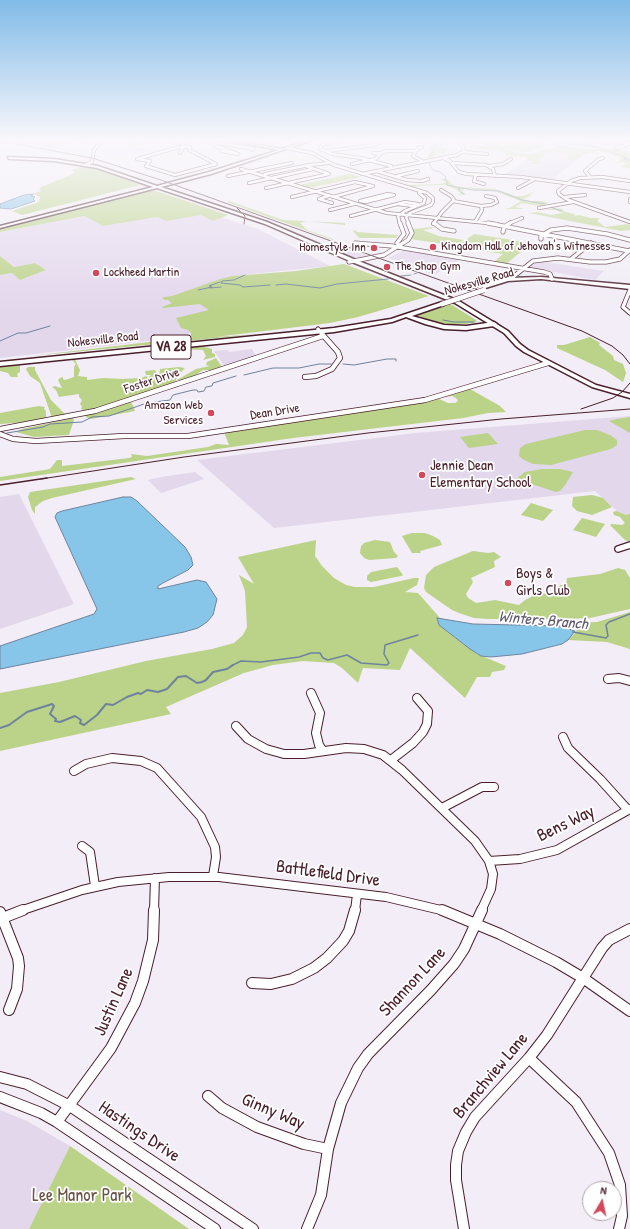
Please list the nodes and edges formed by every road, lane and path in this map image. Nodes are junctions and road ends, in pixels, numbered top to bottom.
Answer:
1 (116, 196) edge
2 (119, 196) edge
3 (184, 196) edge
4 (330, 196) edge
5 (332, 196) edge
6 (379, 196) edge
7 (389, 196) edge
8 (422, 196) edge
9 (430, 196) edge
10 (451, 196) edge
11 (488, 196) edge
12 (576, 196) edge
13 (564, 198) joint
14 (453, 201) junction
15 (361, 202) junction
16 (574, 202) junction
17 (332, 203) dead end
18 (354, 204) junction
19 (398, 204) junction
20 (481, 206) junction
21 (539, 208) dead end
22 (330, 210) dead end
23 (374, 210) junction
24 (399, 215) junction
25 (351, 216) dead end
26 (407, 216) junction
27 (436, 218) junction
28 (522, 218) dead end
29 (475, 222) junction
30 (630, 222) edge
31 (555, 225) dead end
32 (0, 226) edge
33 (506, 226) junction
34 (561, 228) junction
35 (454, 231) dead end
36 (503, 232) dead end
37 (545, 234) junction
38 (541, 239) dead end
39 (630, 240) edge
40 (591, 243) junction
41 (355, 244) dead end
42 (392, 246) junction
43 (397, 247) junction
44 (629, 250) edge
45 (572, 259) junction
46 (350, 261) junction
47 (525, 268) junction
48 (552, 278) junction
49 (470, 287) dead end
50 (630, 288) edge
51 (630, 313) edge
52 (406, 314) junction
53 (492, 323) junction
54 (320, 333) junction
55 (0, 363) edge
56 (548, 363) junction
57 (305, 377) dead end
58 (630, 394) edge
59 (0, 429) edge
60 (0, 434) edge
61 (630, 545) edge
62 (618, 549) dead end
63 (608, 679) dead end
64 (630, 681) edge
65 (310, 693) dead end
66 (417, 698) dead end
67 (236, 726) dead end
68 (563, 737) dead end
69 (323, 751) junction
70 (391, 760) junction
71 (74, 771) dead end
72 (494, 787) dead end
73 (442, 808) junction
74 (629, 809) edge
75 (82, 846) dead end
76 (490, 862) junction
77 (213, 876) junction
78 (155, 878) junction
79 (96, 886) junction
80 (357, 894) junction
81 (1, 917) edge
82 (476, 923) junction
83 (630, 929) edge
84 (583, 978) junction
85 (252, 982) dead end
86 (9, 1010) dead end
87 (630, 1011) edge
88 (529, 1058) junction
89 (0, 1077) edge
90 (0, 1096) edge
91 (208, 1096) dead end
92 (70, 1106) junction
93 (57, 1122) junction
94 (328, 1149) junction
95 (215, 1229) edge
96 (253, 1229) edge
97 (307, 1229) edge
98 (464, 1229) edge
99 (619, 1229) edge

1 - 32 main road
2 - 32 main road
3 - 46 main road
4 - 17 street
5 - 18 street
6 - 15 street
7 - 15 street
8 - 24 street
9 - 26 street
10 - 14 street
11 - 20 street
12 - 13 street
13 - 16 street
14 - 20 street
14 - 27 street
15 - 18 street
16 - 21 street
16 - 30 street
18 - 22 street
18 - 23 street
19 - 19 street
19 - 23 street
20 - 29 street
23 - 24 street
23 - 25 street
24 - 26 street
24 - 42 street
26 - 27 street
26 - 43 street
27 - 29 street
27 - 35 street
28 - 33 street
29 - 33 street
31 - 34 street
33 - 36 street
33 - 37 street
34 - 37 street
34 - 39 street
37 - 38 street
37 - 40 street
40 - 44 street
40 - 45 street
41 - 42 street
42 - 43 street
42 - 46 street
43 - 46 street
43 - 47 street
44 - 45 street
45 - 47 street
46 - 53 main road
47 - 48 street
47 - 49 street
48 - 50 highway, VA 28
48 - 52 highway, Nokesville Road / VA 28, bridge
50 - 51 street
52 - 53 highway
52 - 54 highway, Nokesville Road / VA 28
53 - 56 main road
54 - 55 highway, Nokesville Road / VA 28
54 - 57 street
54 - 59 street, Foster Drive
56 - 58 main road
56 - 60 street, Dean Drive
61 - 62 street
63 - 64 street
65 - 69 street
66 - 70 street
67 - 69 street, Shannon Lane
68 - 74 street
69 - 70 street, Shannon Lane
70 - 73 street, Shannon Lane
71 - 77 street
72 - 73 street
73 - 76 street, Shannon Lane
74 - 76 street, Bens Way
75 - 79 street
76 - 82 street, Shannon Lane
77 - 78 street, Battlefield Drive
77 - 80 street, Battlefield Drive
78 - 79 street, Battlefield Drive
78 - 92 street, Justin Lane
79 - 81 street, Battlefield Drive
80 - 82 street, Battlefield Drive
80 - 85 street
81 - 86 street
82 - 84 street, Battlefield Drive
82 - 94 street, Shannon Lane
83 - 84 street, Branchview Lane
84 - 87 street, Battlefield Drive
84 - 88 street, Branchview Lane
88 - 98 street, Branchview Lane
88 - 99 street
89 - 92 street, Hastings Drive
90 - 93 street
91 - 94 street, Ginny Way
92 - 93 street, Justin Lane
92 - 96 street, Hastings Drive
93 - 95 street
94 - 97 street, Shannon Lane

